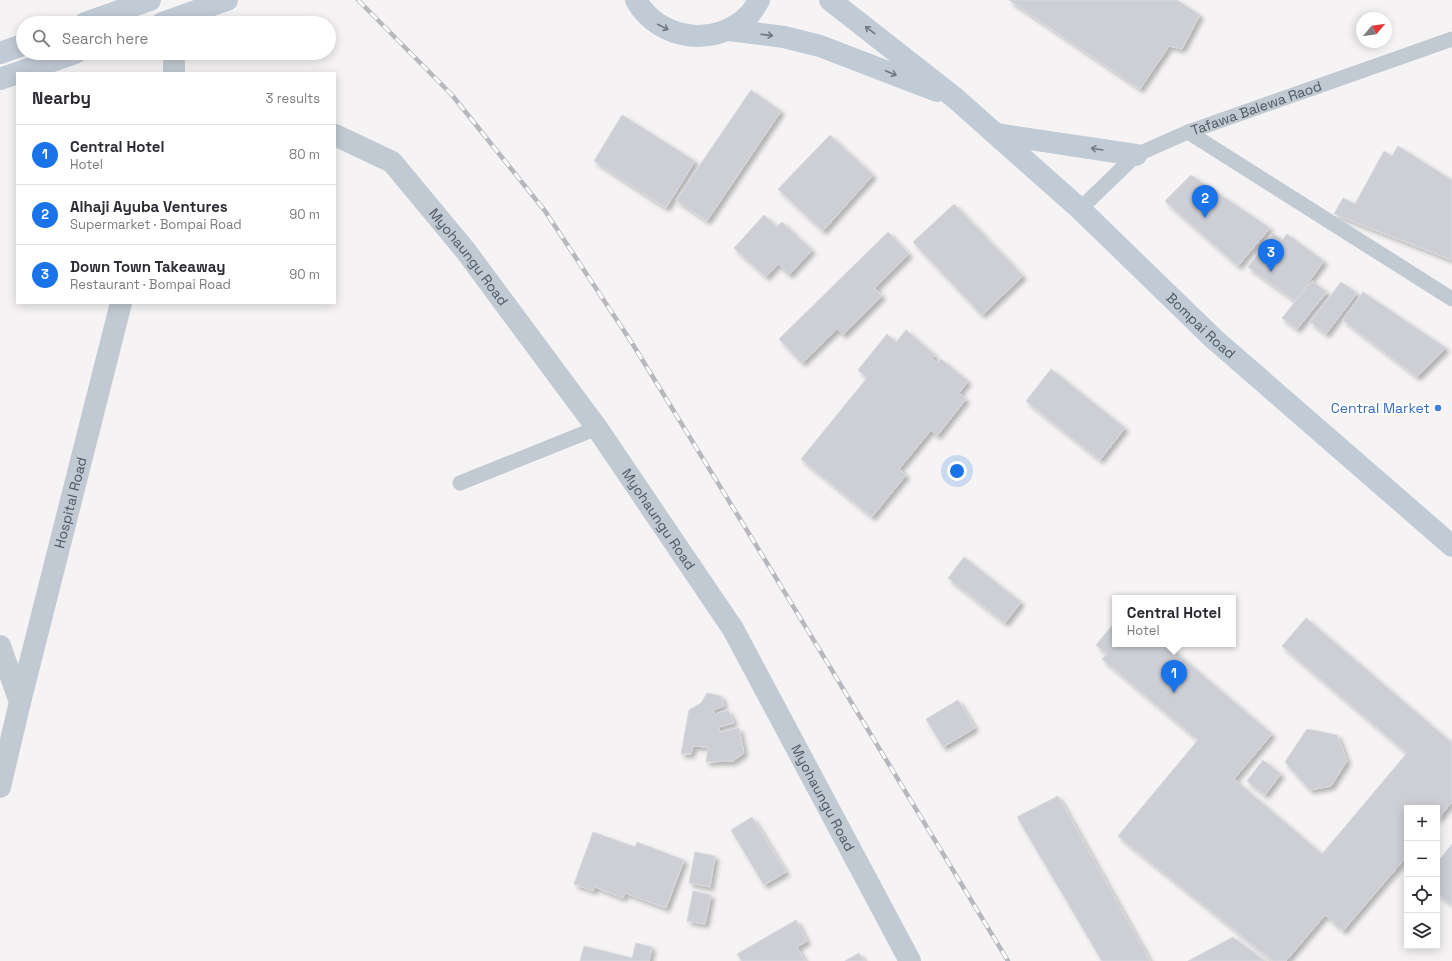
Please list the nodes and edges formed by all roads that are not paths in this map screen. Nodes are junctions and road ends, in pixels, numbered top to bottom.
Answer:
1 (150, 0) edge
2 (227, 0) edge
3 (759, 0) edge
4 (830, 0) edge
5 (636, 3) edge
6 (105, 16) edge
7 (185, 16) edge
8 (729, 30) junction
9 (1452, 39) edge
10 (16, 48) edge
11 (0, 54) edge
12 (55, 60) edge
13 (174, 60) edge
14 (20, 72) edge
15 (174, 72) edge
16 (16, 73) edge
17 (0, 79) edge
18 (955, 98) junction
19 (1188, 132) junction
20 (996, 134) junction
21 (336, 135) edge
22 (1136, 155) junction
23 (1080, 209) junction
24 (1452, 299) edge
25 (121, 304) edge
26 (597, 428) junction
27 (460, 483) dead end
28 (1452, 546) edge
29 (0, 646) edge
30 (4, 668) edge
31 (20, 702) junction
32 (0, 787) edge
33 (910, 961) edge

1 - 6 main road
2 - 7 main road
3 - 8 main road
18 -> 4 main road, Bompai Road
5 -> 8 main road
8 -> 18 main road
9 - 19 lane, Tafawa Balewa Raod
10 - 11 main road
12 - 14 main road
13 - 15 street
16 - 17 main road
18 - 20 main road, Bompai Road
19 - 22 lane, Tafawa Balewa Raod
19 - 24 lane
22 -> 20 main road
20 - 23 main road, Bompai Road
21 - 26 street, Myohaungu Road
22 - 23 lane, Tafawa Balewa Raod
23 - 28 main road, Bompai Road
25 - 31 street, Hospital Road
26 - 27 lane
26 - 33 street, Myohaungu Road
29 - 30 street
30 - 31 street
31 - 32 street, Hospital Road

